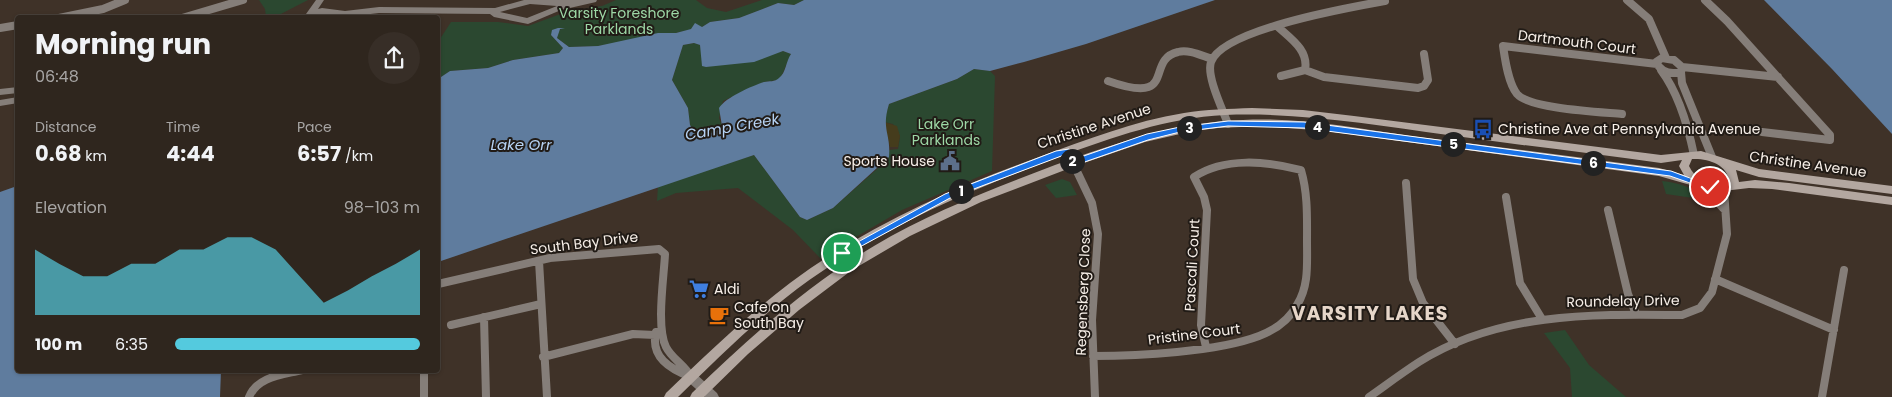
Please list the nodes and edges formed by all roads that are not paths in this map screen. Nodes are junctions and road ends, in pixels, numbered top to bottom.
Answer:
1 (126, 0) edge
2 (243, 0) edge
3 (320, 0) edge
4 (328, 0) edge
5 (584, 0) edge
6 (593, 0) edge
7 (1627, 0) edge
8 (1705, 0) edge
9 (539, 1) edge
10 (1385, 1) edge
11 (522, 3) edge
12 (335, 14) edge
13 (74, 15) edge
14 (192, 15) edge
15 (308, 15) edge
16 (312, 15) edge
17 (379, 15) edge
18 (542, 15) junction
19 (518, 20) junction
20 (15, 26) edge
21 (1277, 26) junction
22 (0, 28) edge
23 (1424, 54) dead end
24 (1666, 58) junction
25 (1212, 59) junction
26 (1659, 67) junction
27 (1305, 70) junction
28 (1682, 70) junction
29 (1280, 76) dead end
30 (1778, 77) junction
31 (1108, 81) dead end
32 (15, 90) edge
33 (0, 92) edge
34 (15, 100) edge
35 (0, 103) edge
36 (1224, 112) junction
37 (1622, 114) dead end
38 (1228, 124) junction
39 (1762, 132) dead end
40 (1066, 151) junction
41 (1691, 156) junction
42 (1716, 159) junction
43 (1073, 163) junction
44 (1301, 170) joint
45 (1406, 183) dead end
46 (1700, 183) junction
47 (1727, 188) junction
48 (1892, 190) edge
49 (1506, 197) dead end
50 (1892, 201) edge
51 (1724, 208) junction
52 (1608, 210) dead end
53 (539, 261) junction
54 (1844, 270) dead end
55 (1715, 279) junction
56 (440, 284) edge
57 (541, 304) junction
58 (1636, 314) junction
59 (484, 317) junction
60 (1542, 319) junction
61 (661, 324) junction
62 (451, 325) dead end
63 (1834, 330) junction
64 (655, 335) junction
65 (1454, 344) junction
66 (1206, 347) junction
67 (1093, 356) junction
68 (543, 357) junction
69 (292, 373) edge
70 (424, 373) edge
71 (691, 377) junction
72 (704, 395) edge
73 (1375, 395) edge
74 (248, 397) edge
75 (424, 397) edge
76 (486, 397) edge
77 (546, 397) edge
78 (670, 397) edge
79 (1095, 397) edge
80 (1822, 397) edge

1 - 13 street
2 - 14 street
3 - 15 street
4 - 12 street
5 - 9 street
6 - 18 street
7 - 24 street
8 - 30 street
9 - 11 street
9 - 18 street
10 - 21 street
11 - 12 street
11 - 19 street
12 - 16 street
17 - 19 street
18 - 19 street
20 - 22 street
21 - 25 street
21 - 27 street
23 - 27 street
24 - 26 street
24 - 28 street
25 - 31 street
25 - 36 street
26 - 28 street
26 - 37 street, Dartmouth Court
26 - 41 street
27 - 29 street
28 - 30 street
28 - 42 street
30 - 39 street
32 - 33 street
34 - 35 street
36 - 38 street
36 - 40 main road, Christine Avenue
36 - 41 main road, Christine Avenue
38 - 43 main road, Christine Avenue
38 - 46 main road, Christine Avenue
40 - 43 main road
40 - 71 main road, Christine Avenue
41 - 42 main road, Christine Avenue
41 - 46 main road
42 - 47 main road
42 - 48 main road, Christine Avenue
43 - 67 street, Regensberg Close
43 - 72 main road, Christine Avenue
44 - 66 street, Pristine Court
44 - 66 street, Pascali Court
45 - 65 street
46 - 47 main road, Christine Avenue
46 - 51 street
47 - 50 main road, Christine Avenue
47 - 51 street, Roundelay Drive
49 - 60 street
51 - 55 street, Roundelay Drive
52 - 58 street
53 - 56 street, South Bay Drive
53 - 57 street
53 - 61 street, South Bay Drive
54 - 63 street
55 - 58 street, Roundelay Drive
55 - 63 street
57 - 59 street
57 - 68 street
58 - 60 street, Roundelay Drive
59 - 62 street
59 - 76 street
60 - 65 street, Roundelay Drive
61 - 64 street, South Bay Drive
61 - 71 street, South Bay Drive
63 - 80 street
64 - 68 street
64 - 71 street
65 - 73 street, Roundelay Drive
66 - 67 street, Pristine Court
67 - 79 street, Regensberg Close
68 - 77 street
69 - 74 street
70 - 75 street
71 - 72 street
71 - 78 main road, Christine Avenue

